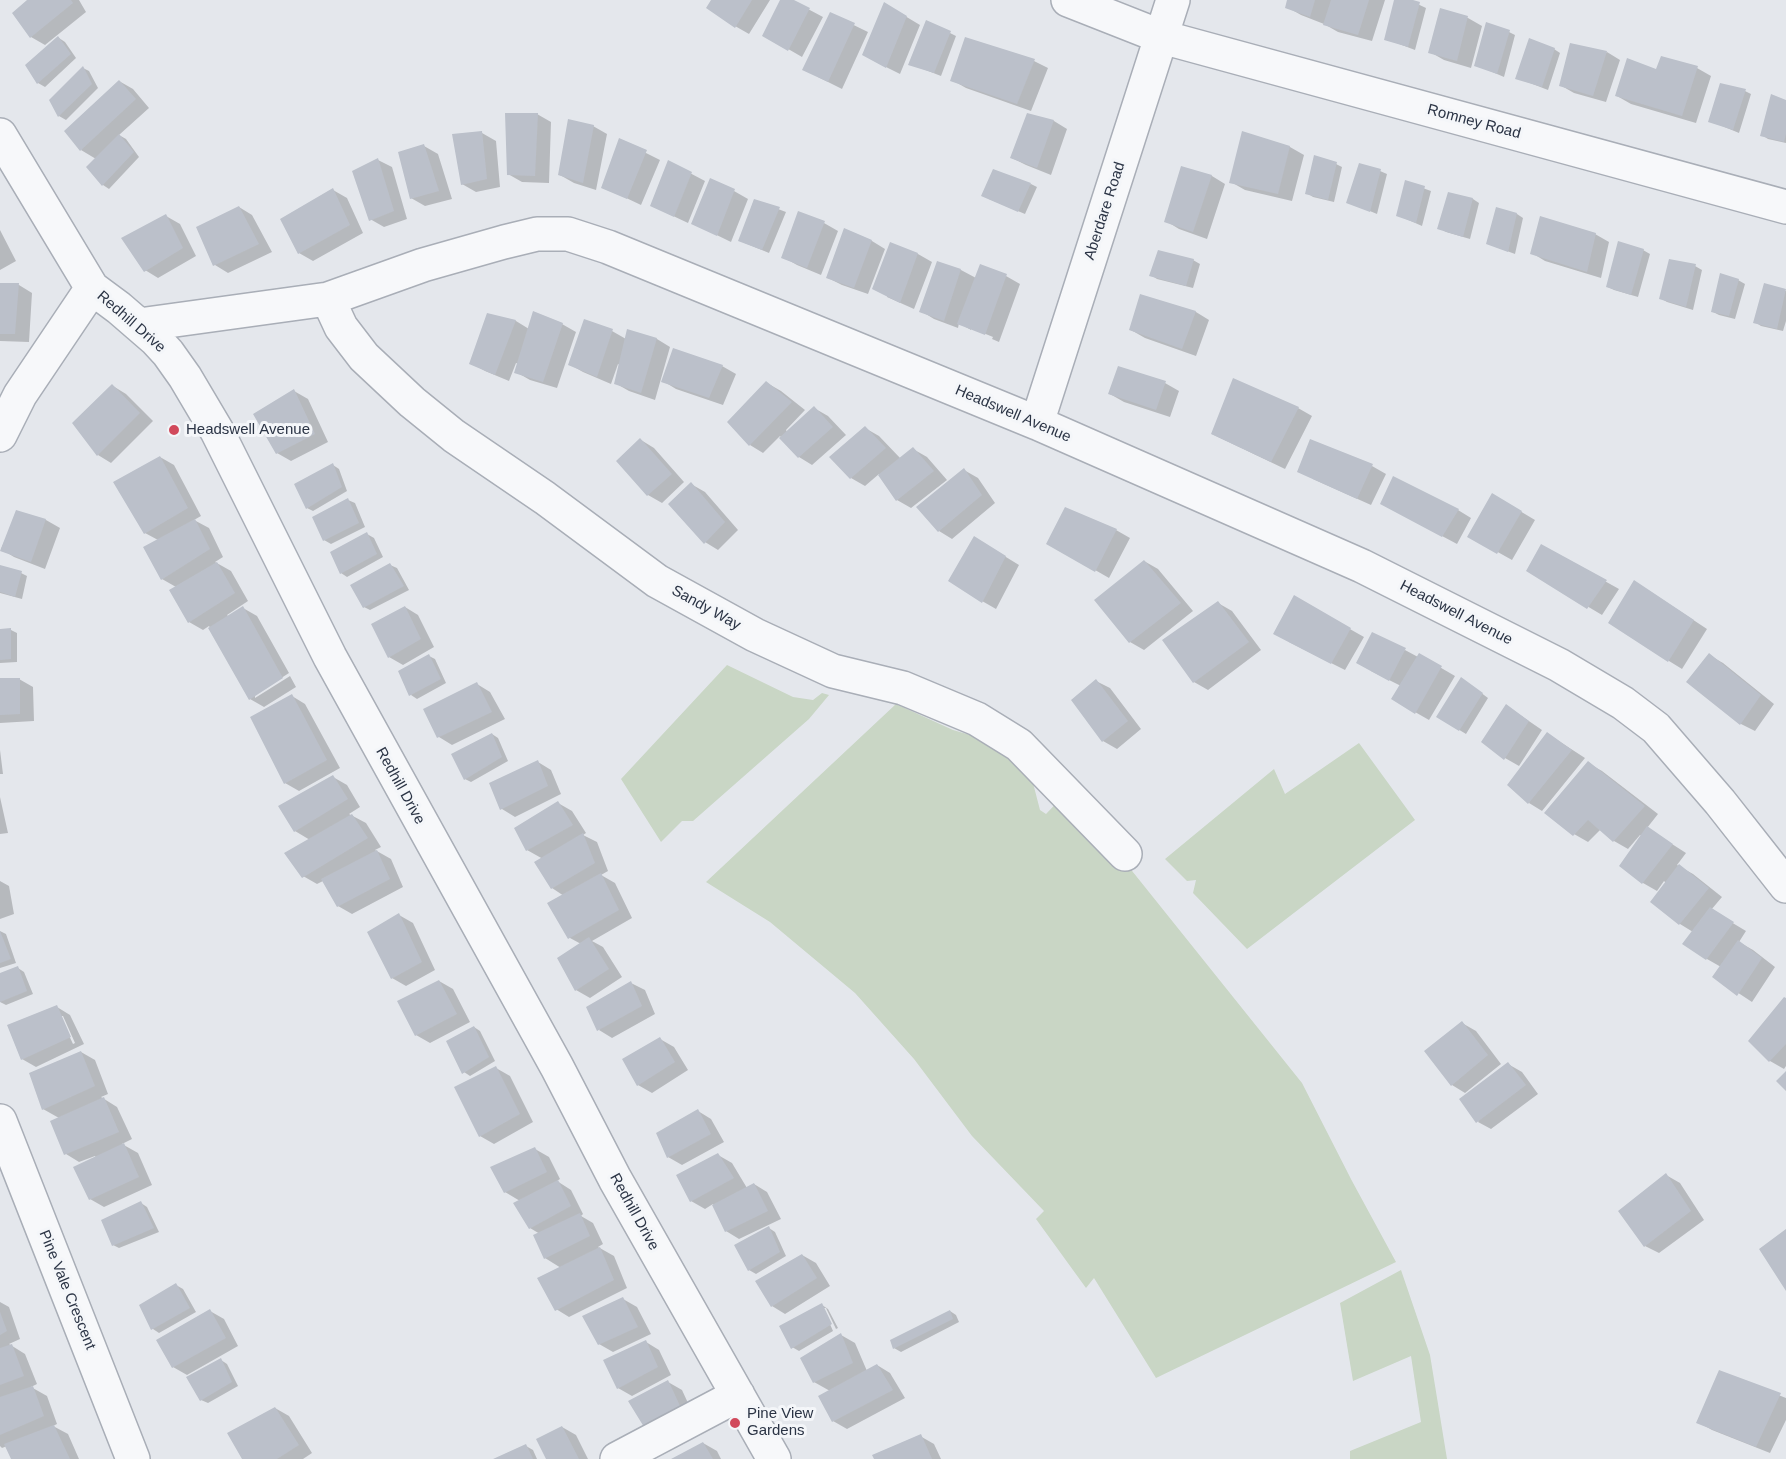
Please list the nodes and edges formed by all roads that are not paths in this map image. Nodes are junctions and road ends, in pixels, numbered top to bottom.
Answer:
1 (1068, 0) edge
2 (1173, 0) edge
3 (1162, 37) junction
4 (0, 135) edge
5 (1786, 207) edge
6 (92, 288) junction
7 (328, 299) junction
8 (139, 326) junction
9 (10, 391) edge
10 (1037, 423) junction
11 (0, 435) edge
12 (1125, 854) dead end
13 (1786, 886) edge
14 (0, 1121) edge
15 (738, 1395) junction
16 (134, 1459) edge
17 (617, 1459) edge
18 (774, 1459) edge

1 - 3 street, Romney Road
2 - 3 street, Aberdare Road
3 - 5 street, Romney Road
3 - 10 street, Aberdare Road
4 - 6 street, Redhill Drive
6 - 8 street, Redhill Drive
6 - 9 street
7 - 8 street, Headswell Avenue
7 - 10 street, Headswell Avenue
7 - 12 street, Sandy Way
8 - 15 street, Redhill Drive
9 - 11 street
10 - 13 street, Headswell Avenue
14 - 16 street, Pine Vale Crescent
15 - 17 street
15 - 18 street, Redhill Drive

